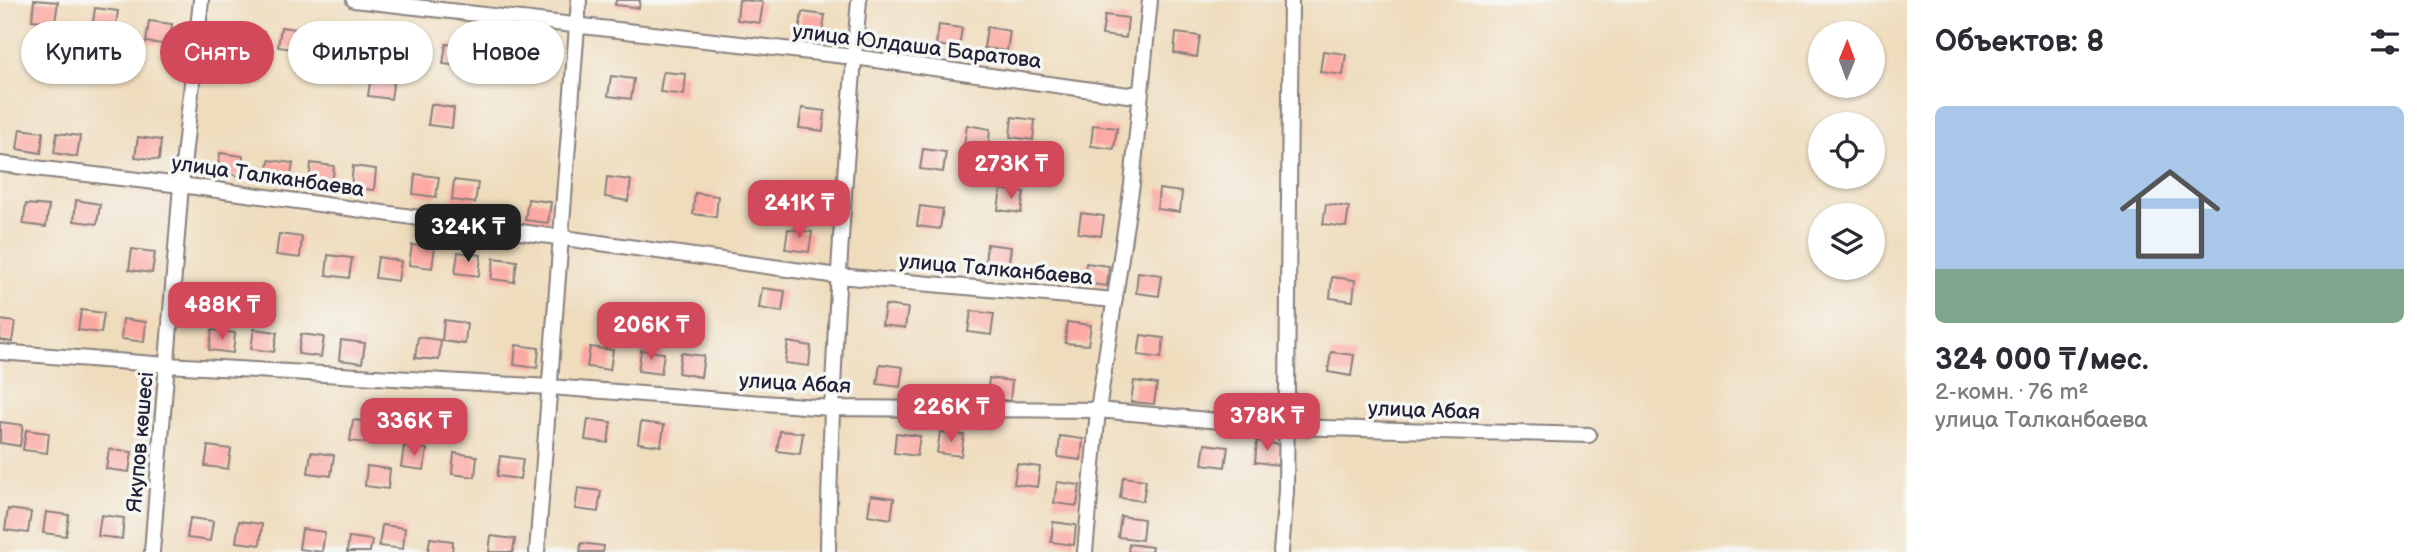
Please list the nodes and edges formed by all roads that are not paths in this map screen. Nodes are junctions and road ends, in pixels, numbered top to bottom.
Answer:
1 (201, 0) edge
2 (354, 0) edge
3 (579, 0) edge
4 (859, 0) edge
5 (1150, 0) edge
6 (1291, 0) edge
7 (576, 26) junction
8 (854, 57) junction
9 (1141, 92) junction
10 (0, 163) edge
11 (181, 185) junction
12 (559, 237) junction
13 (838, 276) junction
14 (1115, 300) junction
15 (0, 352) edge
16 (167, 365) junction
17 (550, 387) junction
18 (830, 408) junction
19 (1098, 410) junction
20 (1286, 427) junction
21 (1589, 435) dead end
22 (152, 552) edge
23 (537, 552) edge
24 (828, 552) edge
25 (1085, 552) edge
26 (1281, 552) edge

1 - 11 street, Якупов көшесі
2 - 7 street, улица Юлдаша Баратова
3 - 7 street
4 - 8 street
5 - 9 street
6 - 20 street
7 - 8 street, улица Юлдаша Баратова
7 - 12 street
8 - 9 street, улица Юлдаша Баратова
8 - 13 street
9 - 14 street
10 - 11 street, улица Талканбаева
11 - 12 street, улица Талканбаева
11 - 16 street, Якупов көшесі
12 - 13 street, улица Талканбаева
12 - 17 street
13 - 14 street, улица Талканбаева
13 - 18 street
14 - 19 street
15 - 16 street, улица Абая
16 - 17 street, улица Абая
16 - 22 street, Якупов көшесі
17 - 18 street, улица Абая
17 - 23 street
18 - 19 street, улица Абая
18 - 24 street
19 - 20 street, улица Абая
19 - 25 street
20 - 21 street, улица Абая
20 - 26 street

